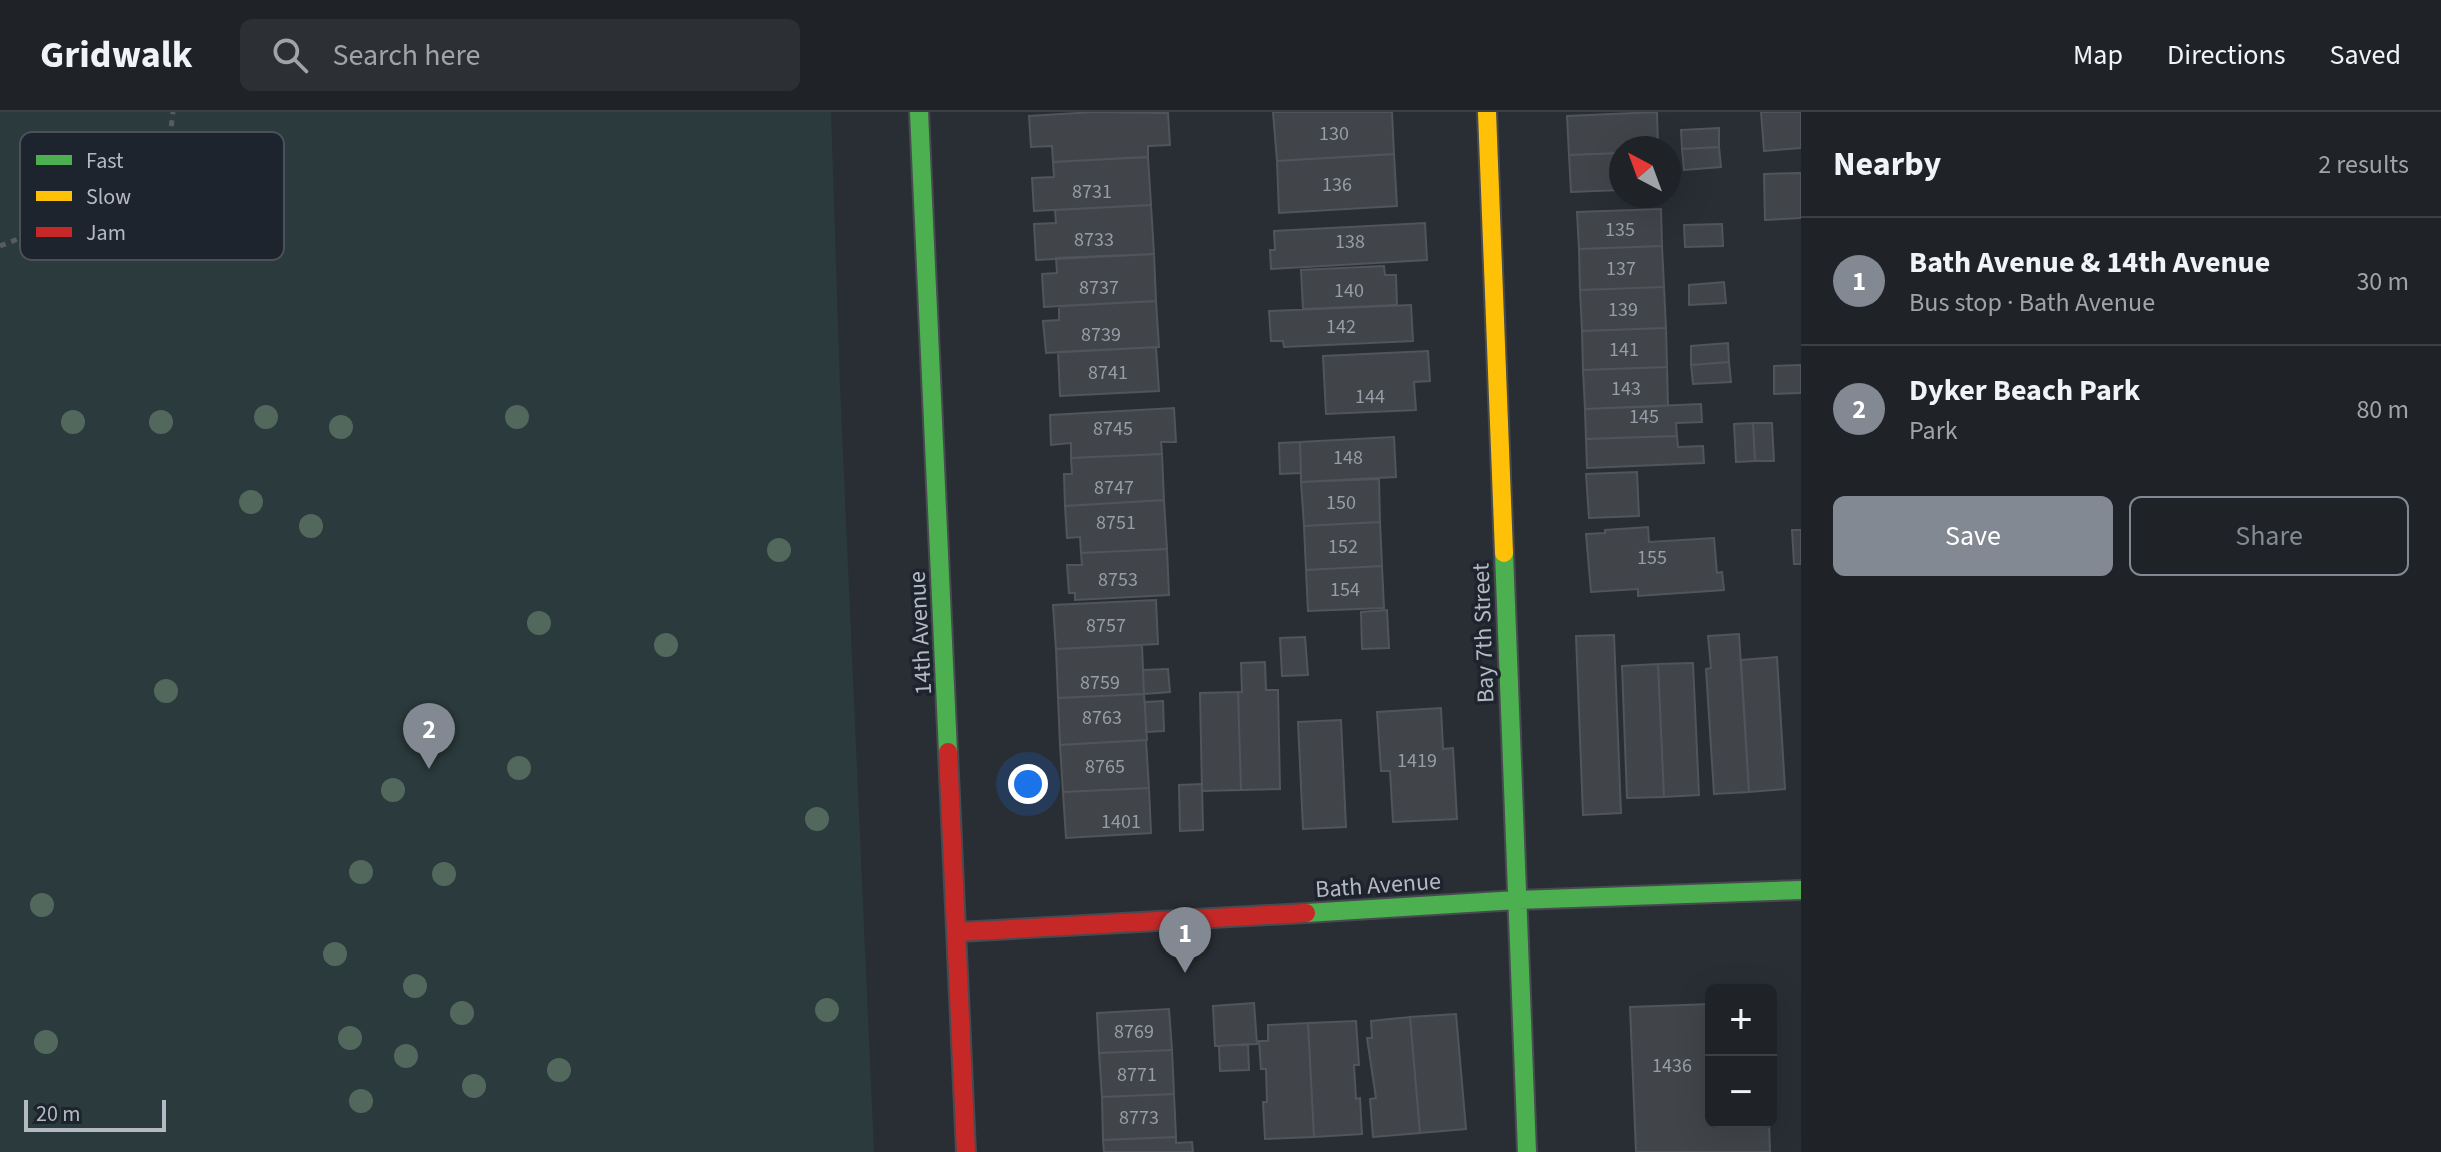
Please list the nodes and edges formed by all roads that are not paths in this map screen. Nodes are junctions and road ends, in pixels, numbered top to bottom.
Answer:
1 (919, 112) edge
2 (1487, 112) edge
3 (1801, 890) edge
4 (1517, 900) junction
5 (958, 932) junction
6 (966, 1152) edge
7 (1527, 1152) edge

1 - 5 street, 14th Avenue
2 - 4 street, Bay 7th Street
3 - 4 street, Bath Avenue
4 - 5 street, Bath Avenue
4 - 7 street, Bay 7th Street
5 - 6 street, 14th Avenue

